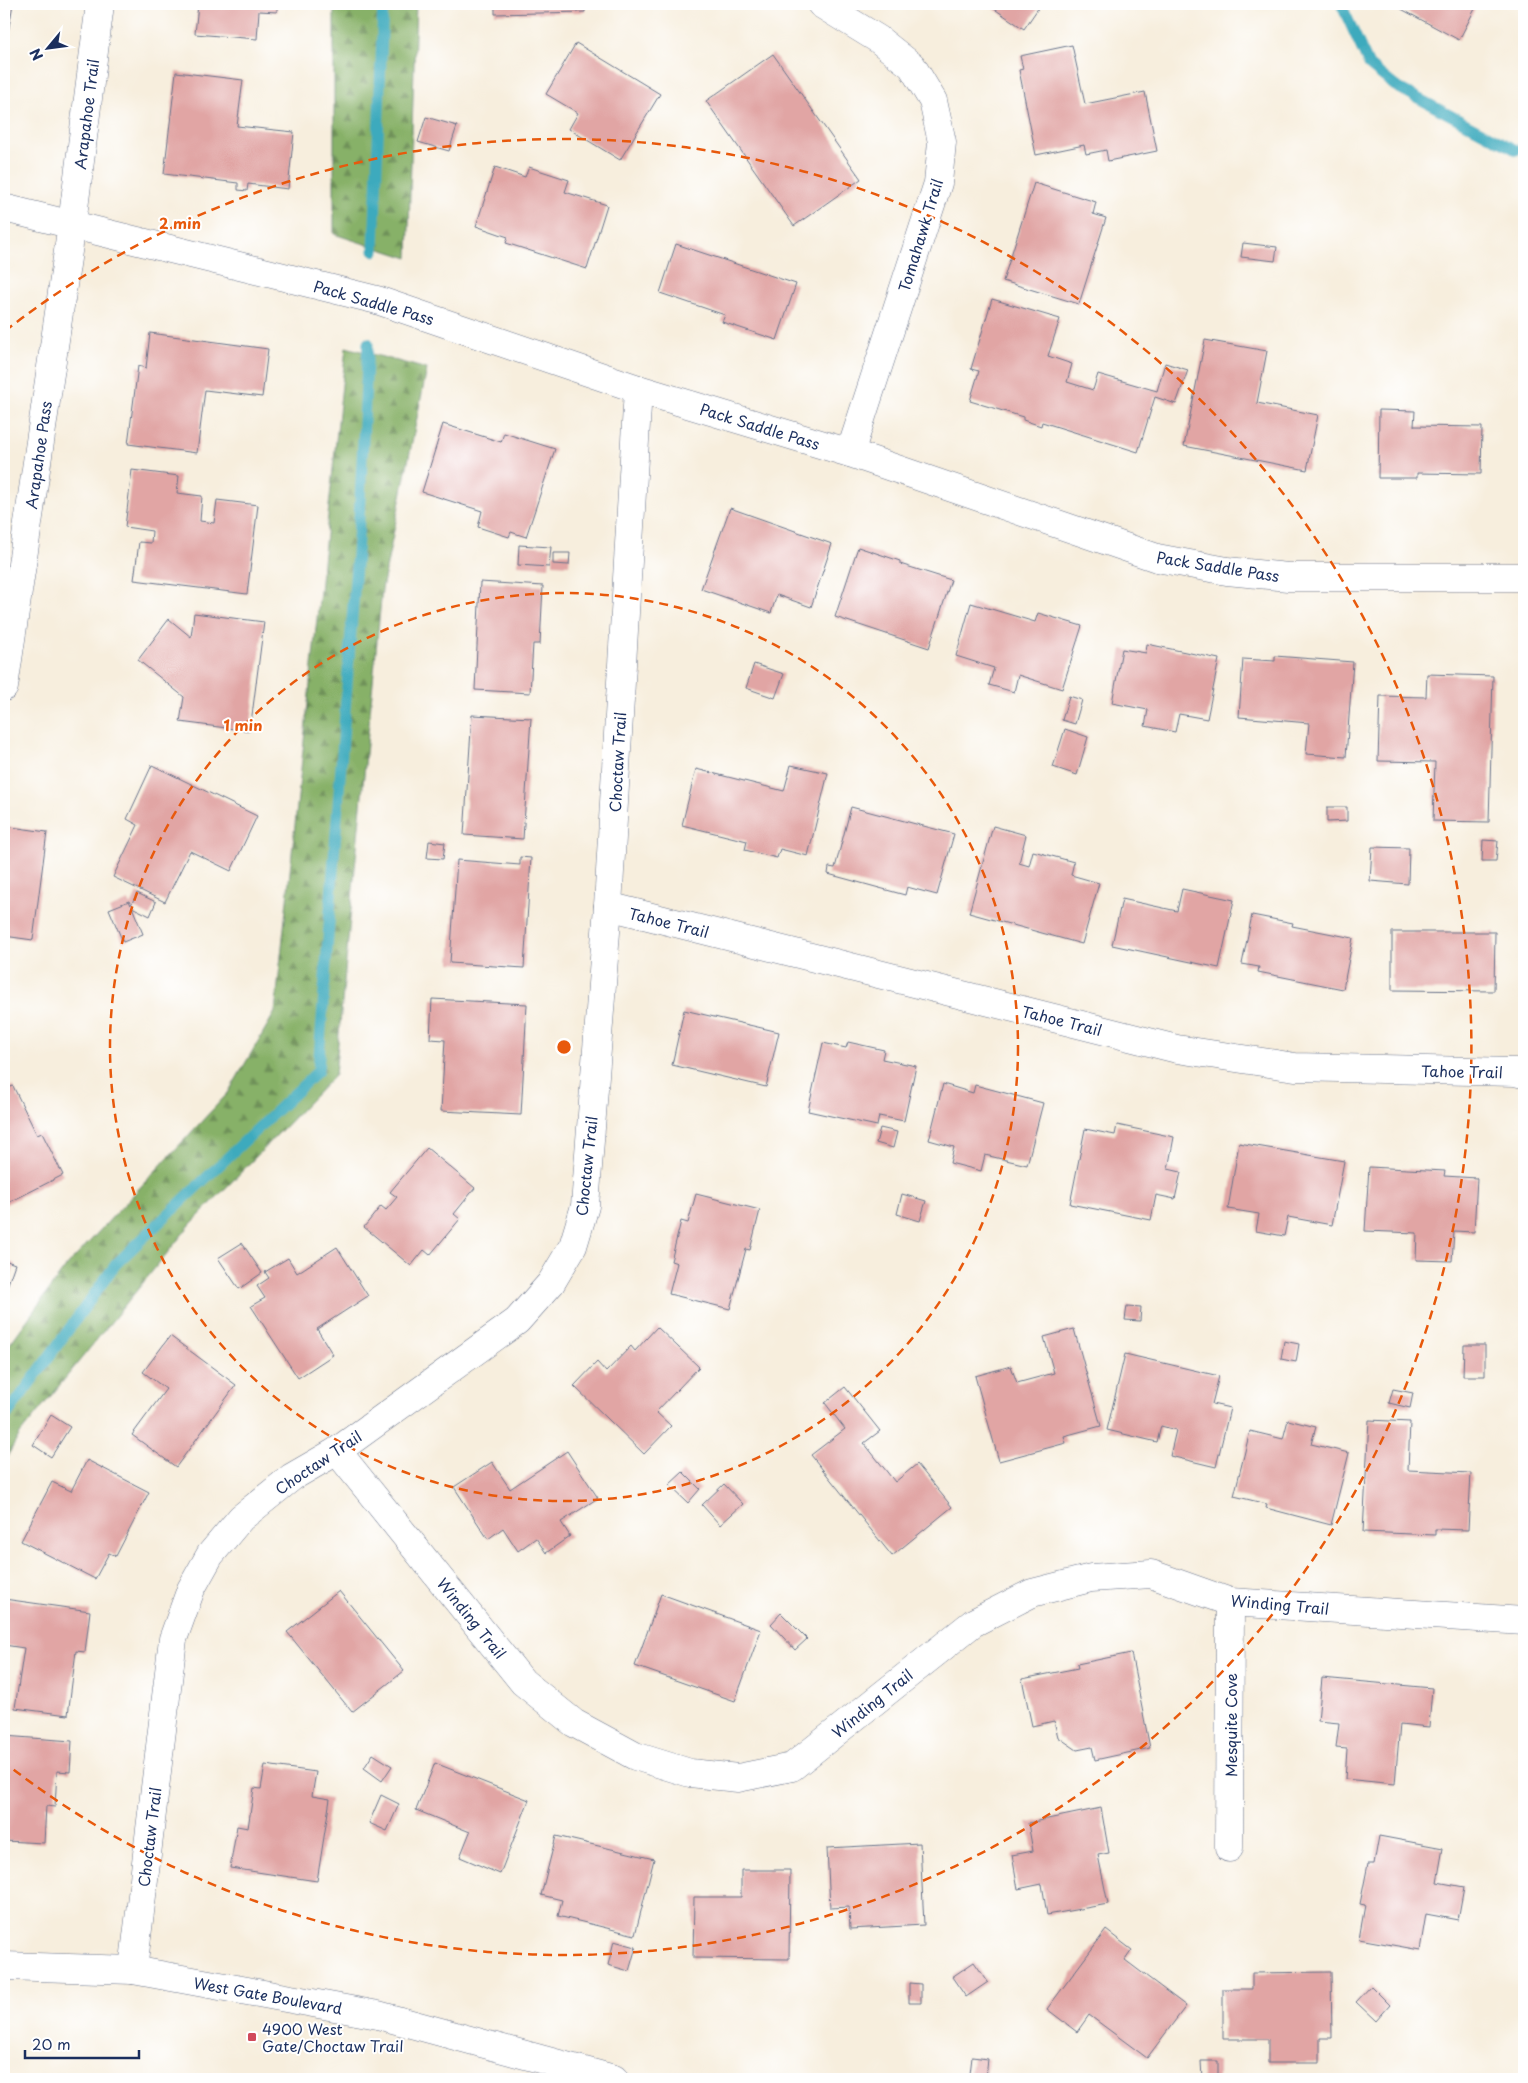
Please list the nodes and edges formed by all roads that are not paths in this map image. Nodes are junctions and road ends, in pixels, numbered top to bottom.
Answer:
1 (100, 4) edge
2 (821, 4) edge
3 (4, 208) edge
4 (72, 224) junction
5 (638, 389) junction
6 (850, 453) junction
7 (1524, 577) edge
8 (4, 687) edge
9 (608, 906) junction
10 (1524, 1074) edge
11 (337, 1451) junction
12 (1230, 1602) junction
13 (1524, 1621) edge
14 (1229, 1848) dead end
15 (4, 1966) edge
16 (133, 1970) junction
17 (614, 2079) edge

1 - 4 street, Arapahoe Trail
2 - 6 street, Tomahawk Trail
3 - 4 street, Pack Saddle Pass
4 - 5 street, Pack Saddle Pass
4 - 8 street, Arapahoe Pass
5 - 6 street, Pack Saddle Pass
5 - 9 street, Choctaw Trail
6 - 7 street, Pack Saddle Pass
9 - 10 street, Tahoe Trail
9 - 11 street, Choctaw Trail
11 - 12 street, Winding Trail
11 - 16 street, Choctaw Trail
12 - 13 street, Winding Trail
12 - 14 street, Mesquite Cove
15 - 16 street, West Gate Boulevard
16 - 17 street, West Gate Boulevard

